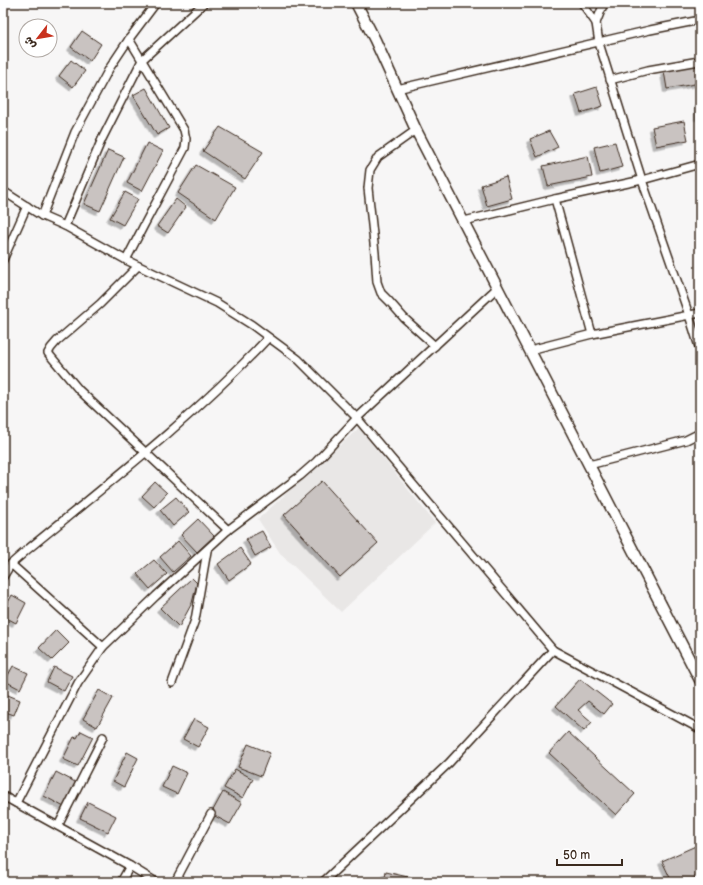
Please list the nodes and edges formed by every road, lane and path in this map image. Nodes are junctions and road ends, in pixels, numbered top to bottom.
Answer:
1 (156, 3) edge
2 (204, 3) edge
3 (356, 3) edge
4 (582, 3) edge
5 (604, 3) edge
6 (700, 20) edge
7 (596, 23) junction
8 (128, 39) junction
9 (599, 42) junction
10 (142, 60) junction
11 (699, 61) dead end
12 (610, 80) junction
13 (397, 88) junction
14 (416, 130) junction
15 (700, 164) edge
16 (642, 180) junction
17 (3, 191) edge
18 (555, 198) junction
19 (27, 206) junction
20 (42, 216) junction
21 (464, 222) junction
22 (65, 226) junction
23 (3, 260) edge
24 (126, 260) junction
25 (138, 266) junction
26 (497, 288) junction
27 (700, 313) edge
28 (689, 315) junction
29 (592, 334) junction
30 (268, 338) junction
31 (435, 346) junction
32 (530, 350) junction
33 (700, 350) edge
34 (357, 418) junction
35 (700, 433) edge
36 (146, 452) junction
37 (589, 465) junction
38 (228, 530) junction
39 (207, 550) junction
40 (11, 564) junction
41 (3, 577) edge
42 (103, 647) junction
43 (553, 650) junction
44 (700, 680) edge
45 (172, 682) dead end
46 (700, 729) edge
47 (103, 737) dead end
48 (3, 796) edge
49 (16, 803) junction
50 (211, 814) dead end
51 (58, 826) junction
52 (130, 866) junction
53 (121, 882) edge
54 (156, 882) edge
55 (175, 882) edge
56 (323, 882) edge

1 - 8 street
2 - 10 street
3 - 13 main road
4 - 7 street
5 - 7 street
6 - 9 street
7 - 9 street
8 - 10 street
8 - 20 street
9 - 12 street
9 - 13 street
10 - 22 street
10 - 24 street
11 - 12 street
12 - 16 street
13 - 14 main road
14 - 21 main road
14 - 31 street
15 - 16 street
16 - 18 street
16 - 28 street
17 - 19 street
18 - 21 street
18 - 29 street
19 - 20 street
19 - 23 street
20 - 22 street
21 - 26 main road
22 - 24 street
24 - 25 street
25 - 30 street
25 - 36 street
26 - 31 street
26 - 32 main road
27 - 28 street
28 - 29 street
28 - 33 street
29 - 32 street
30 - 34 street
30 - 36 street
31 - 34 street
32 - 37 main road
34 - 38 street
34 - 43 street
35 - 37 street
36 - 38 street
36 - 40 street
37 - 44 main road
38 - 39 street
39 - 42 street
39 - 45 street
40 - 41 street
40 - 42 street
42 - 49 street
43 - 46 street
43 - 56 street
47 - 51 street
48 - 49 street
49 - 51 street
50 - 55 street
51 - 52 street
52 - 53 street
52 - 54 street

